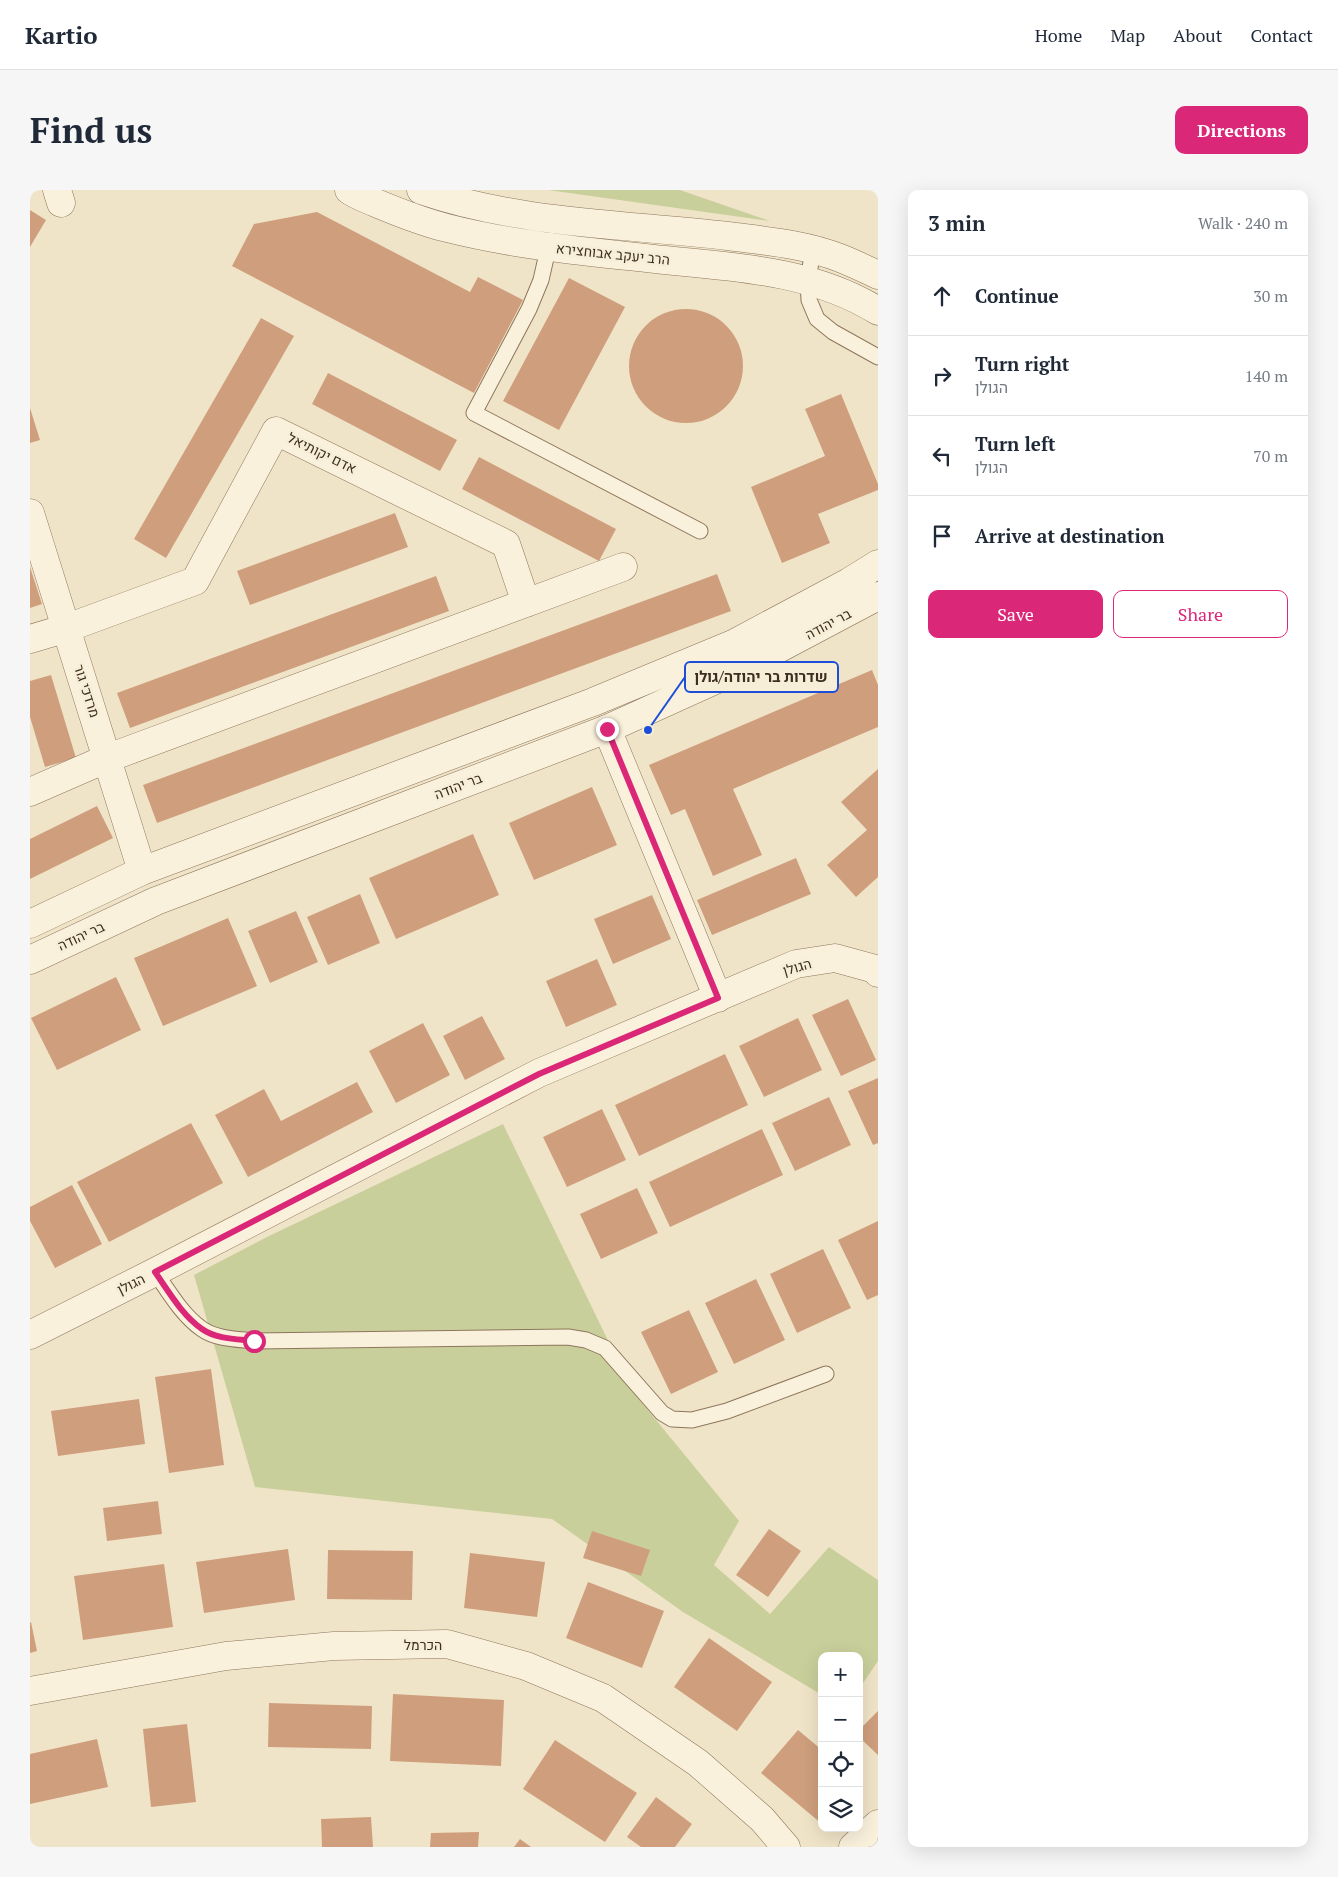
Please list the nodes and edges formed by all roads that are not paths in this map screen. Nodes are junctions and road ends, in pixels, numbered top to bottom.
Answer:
1 (349, 190) edge
2 (421, 190) edge
3 (551, 219) junction
4 (549, 248) junction
5 (813, 250) junction
6 (878, 275) edge
7 (808, 280) junction
8 (878, 311) edge
9 (878, 357) edge
10 (30, 513) edge
11 (700, 532) dead end
12 (623, 567) dead end
13 (871, 569) edge
14 (875, 602) edge
15 (526, 603) junction
16 (67, 628) junction
17 (30, 639) edge
18 (607, 729) junction
19 (108, 758) junction
20 (30, 792) edge
21 (142, 871) junction
22 (30, 924) edge
23 (30, 960) edge
24 (878, 973) edge
25 (718, 998) junction
26 (155, 1272) junction
27 (30, 1334) edge
28 (826, 1374) dead end
29 (30, 1691) edge
30 (878, 1824) edge
31 (786, 1847) edge
32 (853, 1847) edge

1 - 4 street, הרב יעקב אבוחצירא
2 - 3 street, הרב יעקב אבוחצירא
3 - 4 lane
3 - 5 street, הרב יעקב אבוחצירא
4 - 7 street, הרב יעקב אבוחצירא
4 - 11 lane
5 - 6 street, הרב יעקב אבוחצירא
5 - 7 lane
7 - 8 street, הרב יעקב אבוחצירא
7 - 9 lane
10 - 16 street, מרדכי גור
12 - 15 street
13 - 14 street
13 - 21 street, בר יהודה
14 - 18 street, בר יהודה
15 - 16 street, אדם יקותיאל
15 - 19 street
16 - 17 street
16 - 19 street, מרדכי גור
18 - 23 street, בר יהודה
18 - 25 street
19 - 20 street
19 - 21 street, מרדכי גור
21 - 22 street, בר יהודה
24 - 25 street, הגולן
25 - 26 street, הגולן
26 - 27 street, הגולן
26 - 28 lane
29 - 31 street, הכרמל
30 - 32 street

